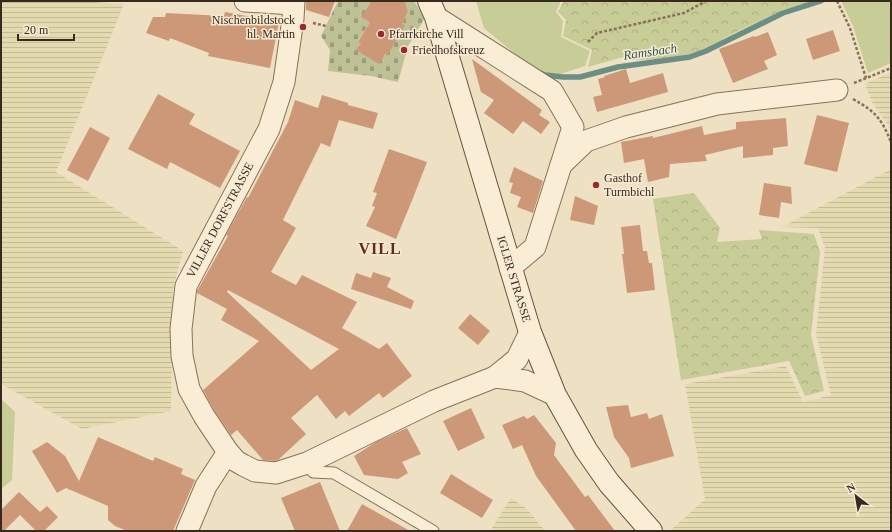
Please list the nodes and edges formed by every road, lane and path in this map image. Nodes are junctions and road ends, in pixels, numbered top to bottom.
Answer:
1 (245, 1) edge
2 (706, 1) edge
3 (837, 1) edge
4 (294, 2) edge
5 (433, 9) edge
6 (588, 42) dead end
7 (891, 68) edge
8 (866, 78) junction
9 (837, 90) junction
10 (891, 142) edge
11 (559, 167) junction
12 (510, 268) junction
13 (530, 332) junction
14 (495, 378) junction
15 (555, 396) junction
16 (228, 452) junction
17 (307, 463) junction
18 (190, 529) edge
19 (433, 531) edge
20 (650, 531) edge

1 - 4 street
2 - 6 path
3 - 8 path
4 - 16 street, VILLER DORFSTRASSE
5 - 11 street
5 - 12 main road, IGLER STRASSE
7 - 8 path
8 - 9 path
9 - 10 path
9 - 11 street
11 - 12 street
12 - 13 main road, IGLER STRASSE
13 - 14 street, VILLER DORFSTRASSE
13 - 15 main road, IGLER STRASSE
14 - 15 street, VILLER DORFSTRASSE
14 - 17 street, VILLER DORFSTRASSE
15 - 20 main road, IGLER STRASSE
16 - 17 street, VILLER DORFSTRASSE
16 - 18 street
17 - 19 lane

